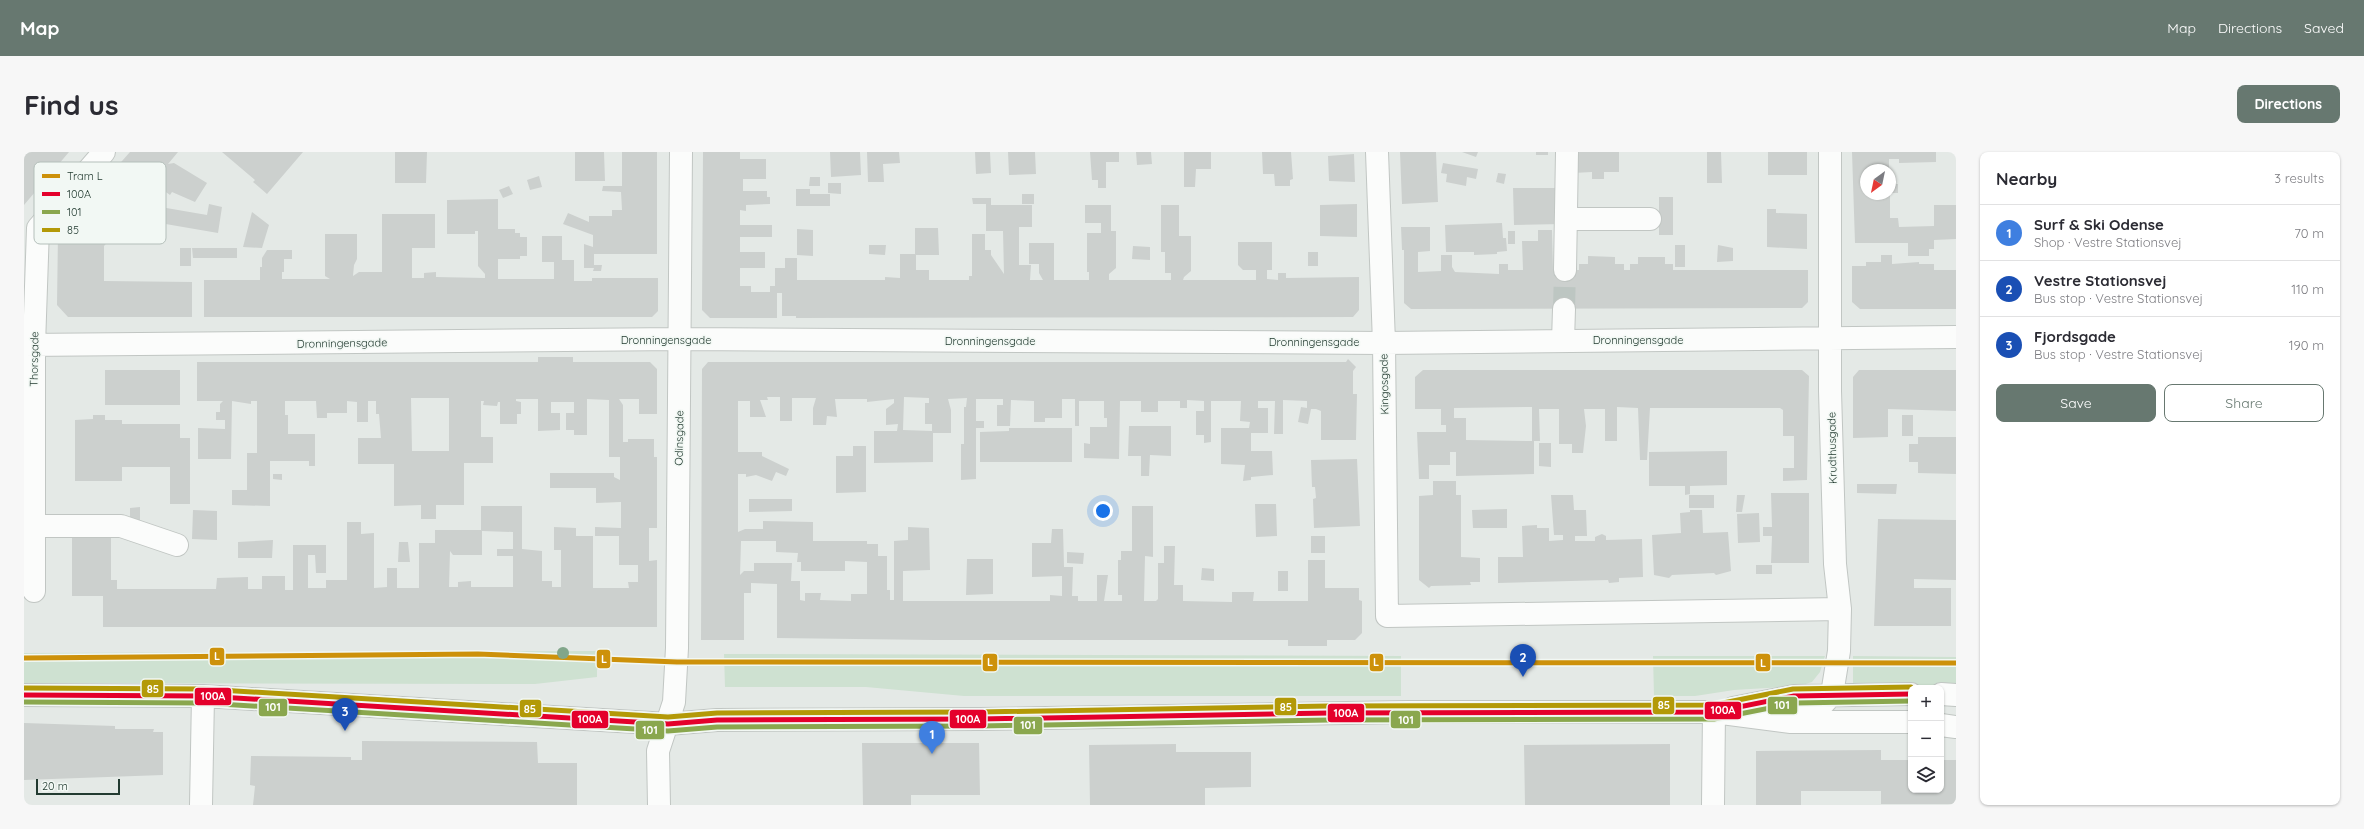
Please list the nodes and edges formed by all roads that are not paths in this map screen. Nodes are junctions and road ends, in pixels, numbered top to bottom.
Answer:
1 (104, 152) edge
2 (681, 152) edge
3 (1377, 152) edge
4 (1568, 152) edge
5 (1830, 152) edge
6 (95, 162) edge
7 (1566, 219) junction
8 (1650, 219) dead end
9 (37, 244) edge
10 (1564, 270) tunnel mouth
11 (1564, 309) tunnel mouth
12 (1956, 337) edge
13 (1830, 339) junction
14 (680, 340) junction
15 (1563, 341) junction
16 (1384, 343) junction
17 (29, 346) edge
18 (34, 526) junction
19 (177, 545) dead end
20 (34, 591) dead end
21 (1840, 609) junction
22 (1832, 694) junction
23 (1908, 694) edge
24 (1944, 694) edge
25 (24, 695) edge
26 (1956, 695) edge
27 (203, 696) junction
28 (1714, 712) junction
29 (1791, 722) junction
30 (1908, 722) edge
31 (668, 724) junction
32 (1944, 725) edge
33 (1956, 727) edge
34 (201, 805) edge
35 (659, 805) edge
36 (1713, 805) edge

1 - 6 street, Thorsgade
2 - 14 street, Odinsgade
3 - 16 street, Kingosgade
4 - 7 street
5 - 13 street, Krudthusgade
7 - 8 street
7 - 10 street
9 - 17 street, Thorsgade
11 - 15 street
12 - 13 street, Dronningensgade
13 - 15 street, Dronningensgade
13 - 21 street, Krudthusgade
14 - 16 street, Dronningensgade
14 - 17 street, Dronningensgade
14 - 31 street, Odinsgade
15 - 16 street, Dronningensgade
16 - 21 street, Kingosgade
17 - 18 street, Thorsgade
18 - 19 street
18 - 20 street, Thorsgade
21 - 22 street, Krudthusgade
22 - 23 street
22 - 28 street
22 - 29 street
24 - 26 street
25 - 27 street
27 - 31 street
27 - 34 street
28 - 29 street
28 - 31 street
28 - 36 street
29 - 30 street
31 - 35 street, Odinsgade
32 - 33 street

